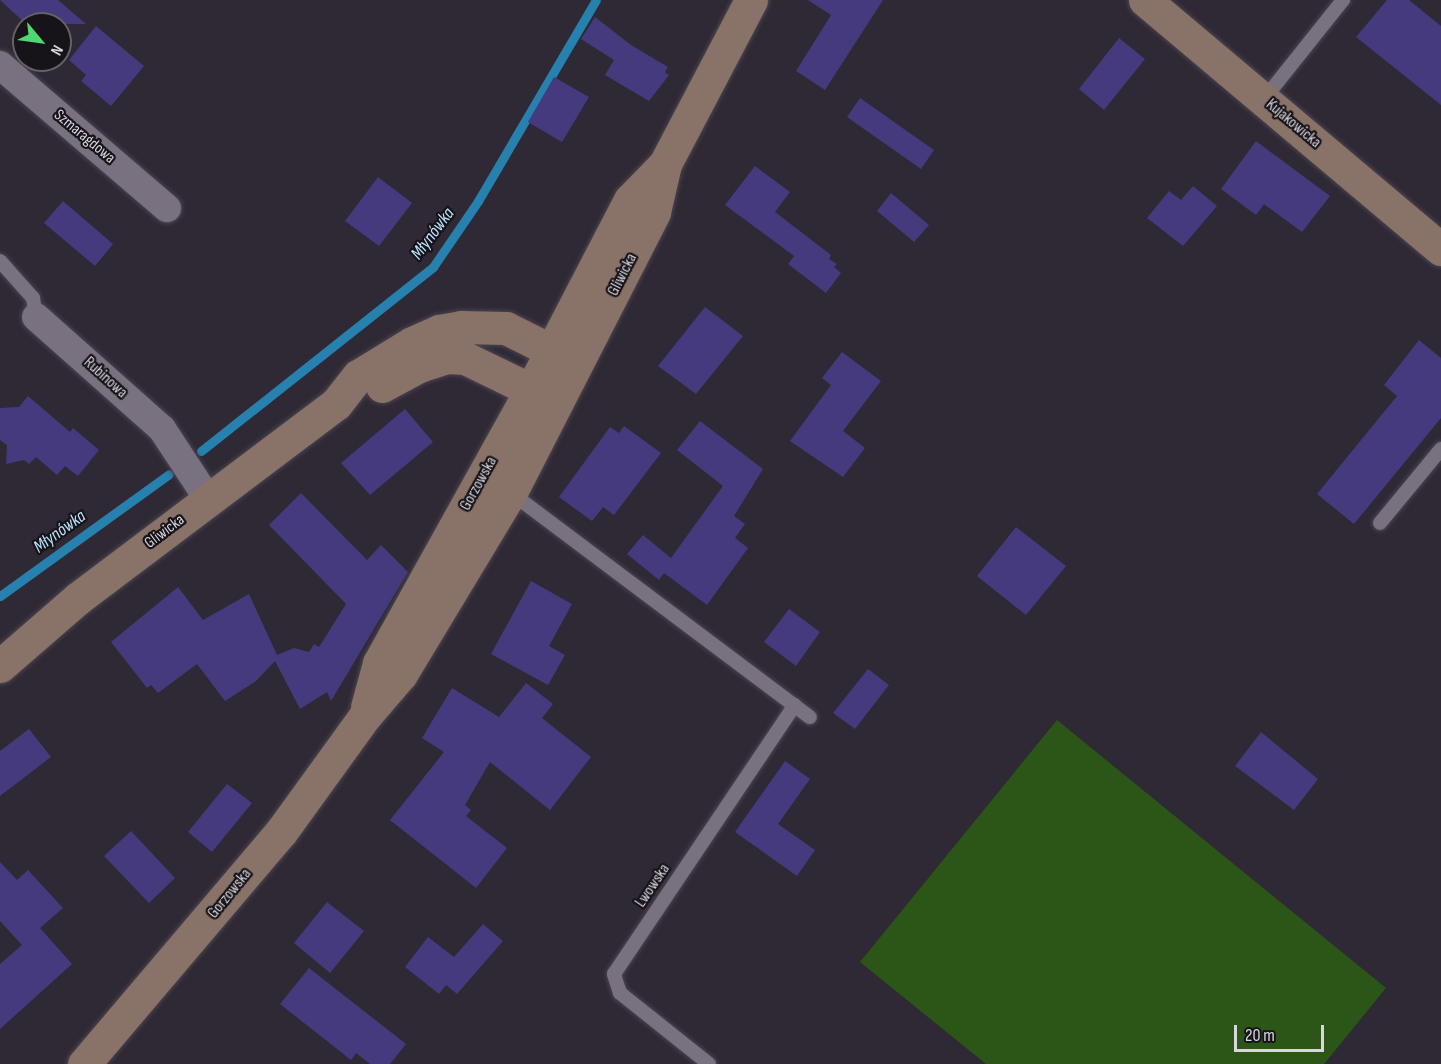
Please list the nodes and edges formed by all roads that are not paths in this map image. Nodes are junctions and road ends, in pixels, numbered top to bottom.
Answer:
1 (751, 0) edge
2 (1145, 0) edge
3 (1343, 0) edge
4 (0, 65) edge
5 (1264, 99) junction
6 (665, 164) junction
7 (167, 208) dead end
8 (1441, 249) edge
9 (0, 261) edge
10 (36, 317) joint
11 (552, 351) junction
12 (567, 381) junction
13 (531, 390) junction
14 (336, 404) junction
15 (1441, 449) edge
16 (497, 485) junction
17 (208, 499) junction
18 (1380, 523) dead end
19 (0, 666) edge
20 (795, 705) junction
21 (810, 717) dead end
22 (84, 1064) edge
23 (709, 1064) edge

1 - 6 main road, Gliwicka
2 - 5 main road, Kujakowicka
3 - 5 lane
4 - 7 street, Szmaragdowa
5 - 8 main road, Kujakowicka
6 - 11 main road, Gliwicka
6 - 12 main road, Gliwicka
9 - 10 lane, Rubinowa
10 - 17 street, Rubinowa
11 - 12 main road
11 - 13 main road, Gorzowska
11 - 14 main road, Gliwicka
12 - 13 main road
12 - 16 main road, Gorzowska
13 - 14 main road, Gliwicka
13 - 16 main road, Gorzowska
14 - 17 main road, Gliwicka
15 - 18 lane
16 - 20 lane
16 - 22 main road, Gorzowska
17 - 19 main road, Gliwicka
20 - 21 lane
20 - 23 lane, Lwowska

